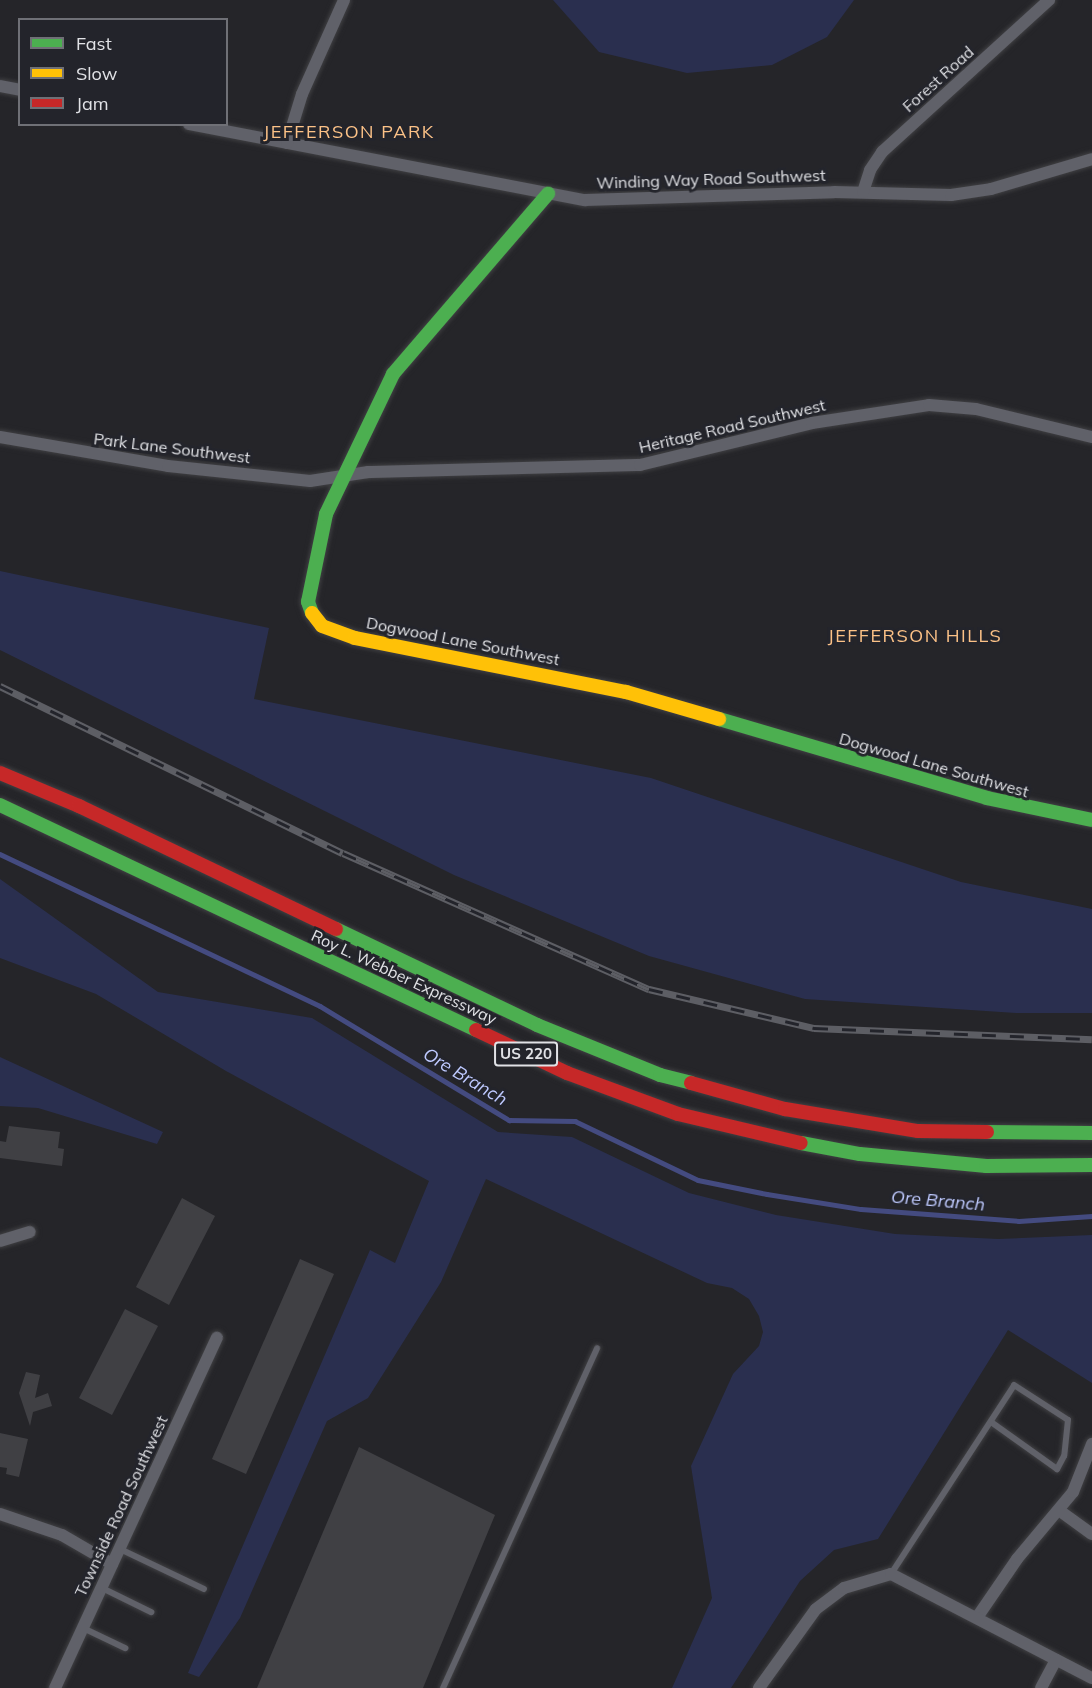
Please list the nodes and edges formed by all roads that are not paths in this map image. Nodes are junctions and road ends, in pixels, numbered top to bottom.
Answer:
1 (344, 0) edge
2 (1049, 0) edge
3 (0, 86) edge
4 (18, 90) edge
5 (199, 126) edge
6 (287, 143) junction
7 (1092, 159) edge
8 (862, 192) junction
9 (548, 194) junction
10 (0, 437) edge
11 (1092, 437) edge
12 (340, 478) junction
13 (0, 773) edge
14 (0, 805) edge
15 (1092, 820) edge
16 (1092, 1133) edge
17 (1092, 1165) edge
18 (30, 1232) dead end
19 (0, 1241) edge
20 (217, 1338) dead end
21 (597, 1348) dead end
22 (991, 1422) junction
23 (1092, 1444) edge
24 (1060, 1511) junction
25 (0, 1514) edge
26 (1092, 1533) edge
27 (119, 1549) junction
28 (112, 1564) junction
29 (891, 1574) junction
30 (101, 1588) junction
31 (204, 1589) dead end
32 (151, 1612) dead end
33 (978, 1616) junction
34 (83, 1628) junction
35 (126, 1648) dead end
36 (1056, 1660) junction
37 (1092, 1678) edge
38 (56, 1688) edge
39 (443, 1688) edge
40 (759, 1688) edge
41 (1041, 1688) edge

1 - 6 street
2 - 8 street, Forest Road
3 - 4 street
5 - 6 street, Winding Way Road Southwest
6 - 9 street, Winding Way Road Southwest
7 - 8 street, Winding Way Road Southwest
8 - 9 street, Winding Way Road Southwest
9 - 12 main road, Dogwood Lane Southwest
10 - 12 street, Park Lane Southwest
11 - 12 street, Heritage Road Southwest
12 - 15 main road, Dogwood Lane Southwest
13 - 16 main road, Roy L. Webber Expressway / US 220
14 - 17 main road, Roy L. Webber Expressway / US 220
18 - 19 street
20 - 27 street, Townside Road Southwest
21 - 39 lane
22 - 22 lane
22 - 29 lane
23 - 24 street
24 - 26 street
24 - 33 street
25 - 28 street
27 - 28 street, Townside Road Southwest
27 - 31 lane
28 - 30 street, Townside Road Southwest
29 - 33 street
29 - 40 street
30 - 32 lane
30 - 34 street, Townside Road Southwest
33 - 36 street
34 - 35 lane
34 - 38 street, Townside Road Southwest
36 - 37 street
36 - 41 street

